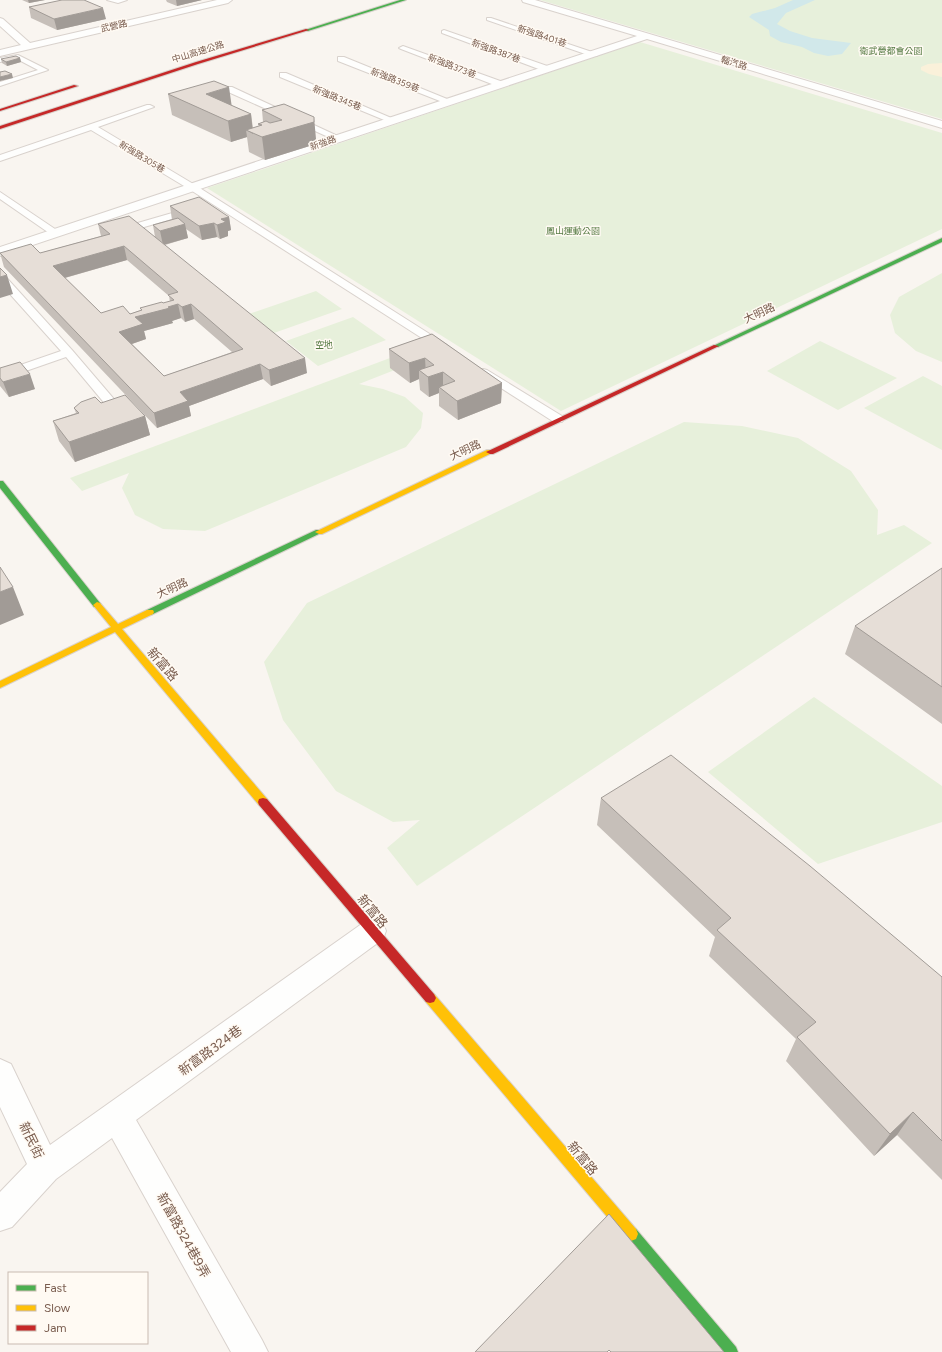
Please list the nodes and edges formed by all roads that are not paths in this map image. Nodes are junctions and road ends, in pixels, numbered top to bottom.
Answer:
1 (110, 0) edge
2 (124, 0) edge
3 (228, 0) edge
4 (404, 0) edge
5 (526, 0) edge
6 (489, 19) dead end
7 (0, 21) edge
8 (444, 32) dead end
9 (648, 36) junction
10 (28, 46) junction
11 (403, 48) dead end
12 (0, 53) edge
13 (594, 54) junction
14 (341, 59) dead end
15 (0, 60) edge
16 (34, 64) junction
17 (20, 66) edge
18 (547, 69) junction
19 (283, 75) dead end
20 (86, 83) dead end
21 (0, 84) edge
22 (500, 84) junction
23 (229, 89) edge
24 (448, 101) junction
25 (150, 107) dead end
26 (0, 110) edge
27 (392, 120) junction
28 (942, 126) edge
29 (92, 127) junction
30 (0, 128) edge
31 (338, 138) junction
32 (0, 158) edge
33 (192, 187) junction
34 (0, 195) edge
35 (186, 212) edge
36 (55, 233) junction
37 (112, 234) edge
38 (942, 240) edge
39 (0, 252) edge
40 (0, 277) edge
41 (68, 352) junction
42 (451, 352) edge
43 (471, 364) edge
44 (0, 376) edge
45 (115, 408) edge
46 (558, 419) junction
47 (0, 483) edge
48 (115, 628) junction
49 (0, 685) edge
50 (374, 931) junction
51 (0, 1074) edge
52 (118, 1117) junction
53 (45, 1168) junction
54 (0, 1215) edge
55 (250, 1352) edge
56 (731, 1352) edge

1 - 2 lane
3 - 10 street, 武營路
4 - 30 main road, 中山高速公路
5 - 9 street, 輜汽路
6 - 13 lane, 新強路401巷
7 - 10 street
8 - 18 lane, 新強路387巷
9 - 13 street, 新強路
9 - 28 street, 輜汽路
10 - 12 street, 武營路
11 - 22 lane, 新強路373巷
13 - 18 street, 新強路
14 - 24 lane, 新強路359巷
15 - 16 lane
16 - 17 lane
16 - 21 lane
18 - 22 street, 新強路
19 - 27 lane, 新強路345巷
20 - 26 main road
22 - 24 street, 新強路
23 - 31 lane
24 - 27 street, 新強路
25 - 29 lane
27 - 31 street, 新強路
29 - 32 lane
29 - 33 lane, 新強路305巷
31 - 33 street, 新強路
33 - 36 street, 新強路
33 - 42 lane, 新強路305巷
34 - 36 lane
35 - 37 lane
36 - 39 street, 新強路
38 - 46 main road, 大明路
40 - 41 lane
41 - 44 lane
41 - 45 lane
43 - 46 lane
46 - 48 main road, 大明路
47 - 48 main road, 新富路
48 - 49 main road, 大明路
48 - 50 main road, 新富路
50 - 52 street, 新富路324巷
50 - 56 main road, 新富路
51 - 53 street, 新民街
52 - 53 street, 新富路324巷
52 - 55 street, 新富路324巷9弄
53 - 54 street, 新民街

